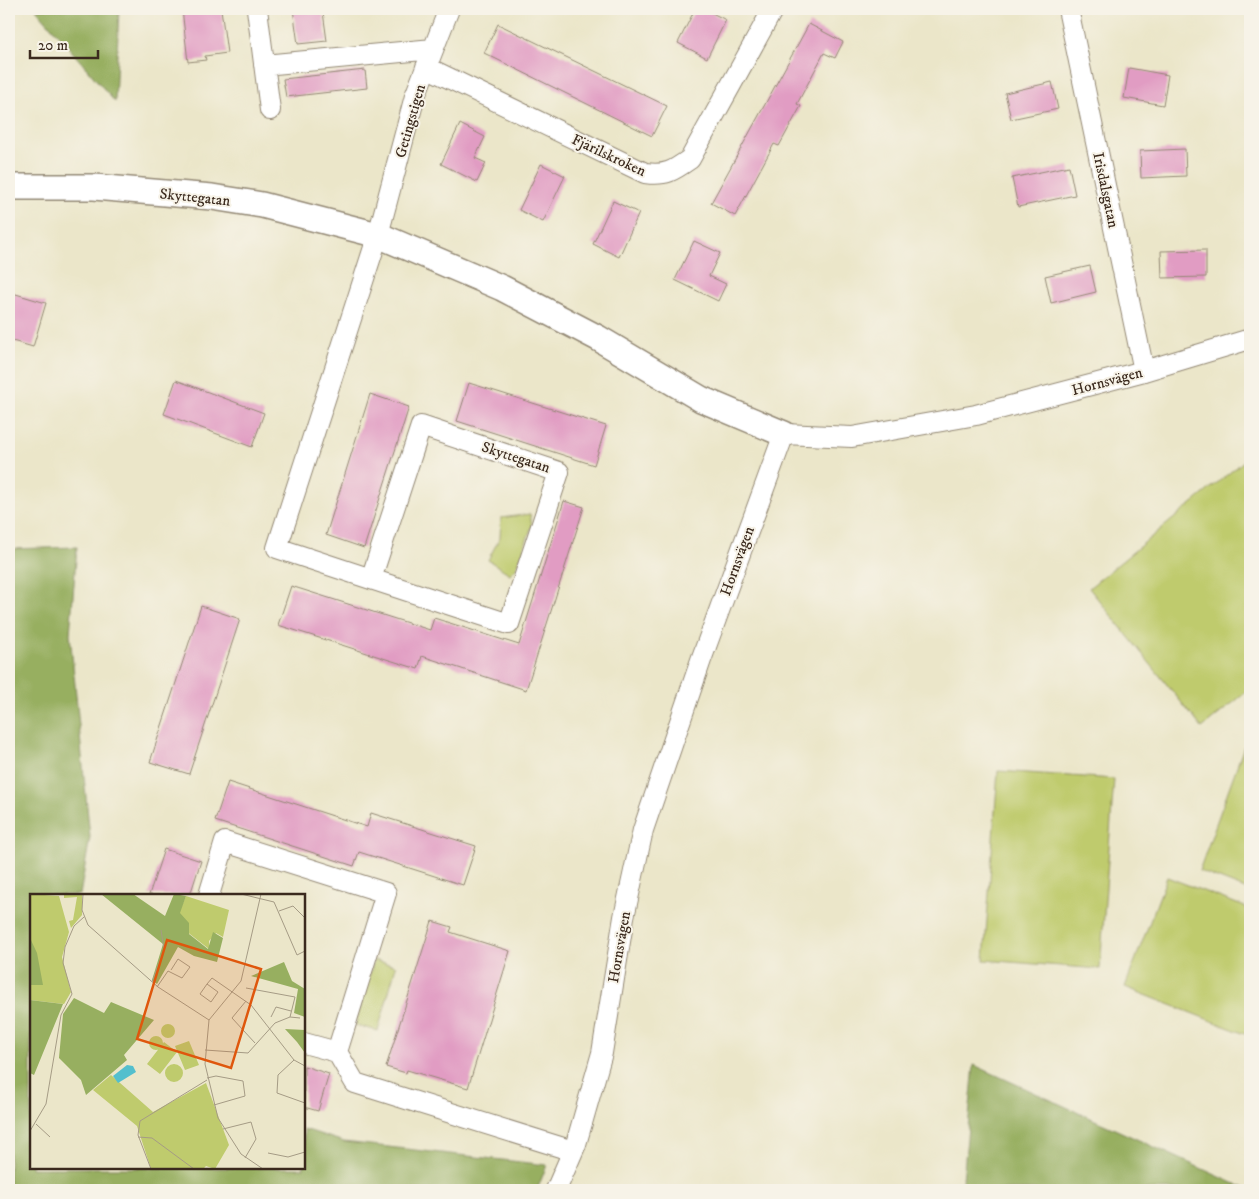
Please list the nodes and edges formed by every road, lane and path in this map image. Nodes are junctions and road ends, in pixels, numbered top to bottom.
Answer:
1 (257, 9) edge
2 (450, 9) edge
3 (773, 9) edge
4 (1068, 9) edge
5 (430, 58) junction
6 (264, 64) junction
7 (270, 110) dead end
8 (9, 187) edge
9 (378, 235) junction
10 (1250, 339) edge
11 (1144, 371) junction
12 (784, 434) junction
13 (371, 579) junction
14 (209, 894) edge
15 (305, 1043) edge
16 (337, 1052) junction
17 (573, 1151) junction
18 (556, 1190) edge

1 - 6 street
2 - 5 street, Getingstigen
3 - 5 street, Fjärilskroken
4 - 11 street, Irisdalsgatan
5 - 6 street
5 - 9 street, Getingstigen
6 - 7 street
8 - 9 street, Skyttegatan
9 - 12 street, Skyttegatan
9 - 13 street, Skyttegatan
10 - 11 street, Hornsvägen
11 - 12 street, Hornsvägen
12 - 17 street, Hornsvägen
13 - 13 street, Skyttegatan
14 - 16 street
15 - 16 street
16 - 17 street
17 - 18 street, Hornsvägen

